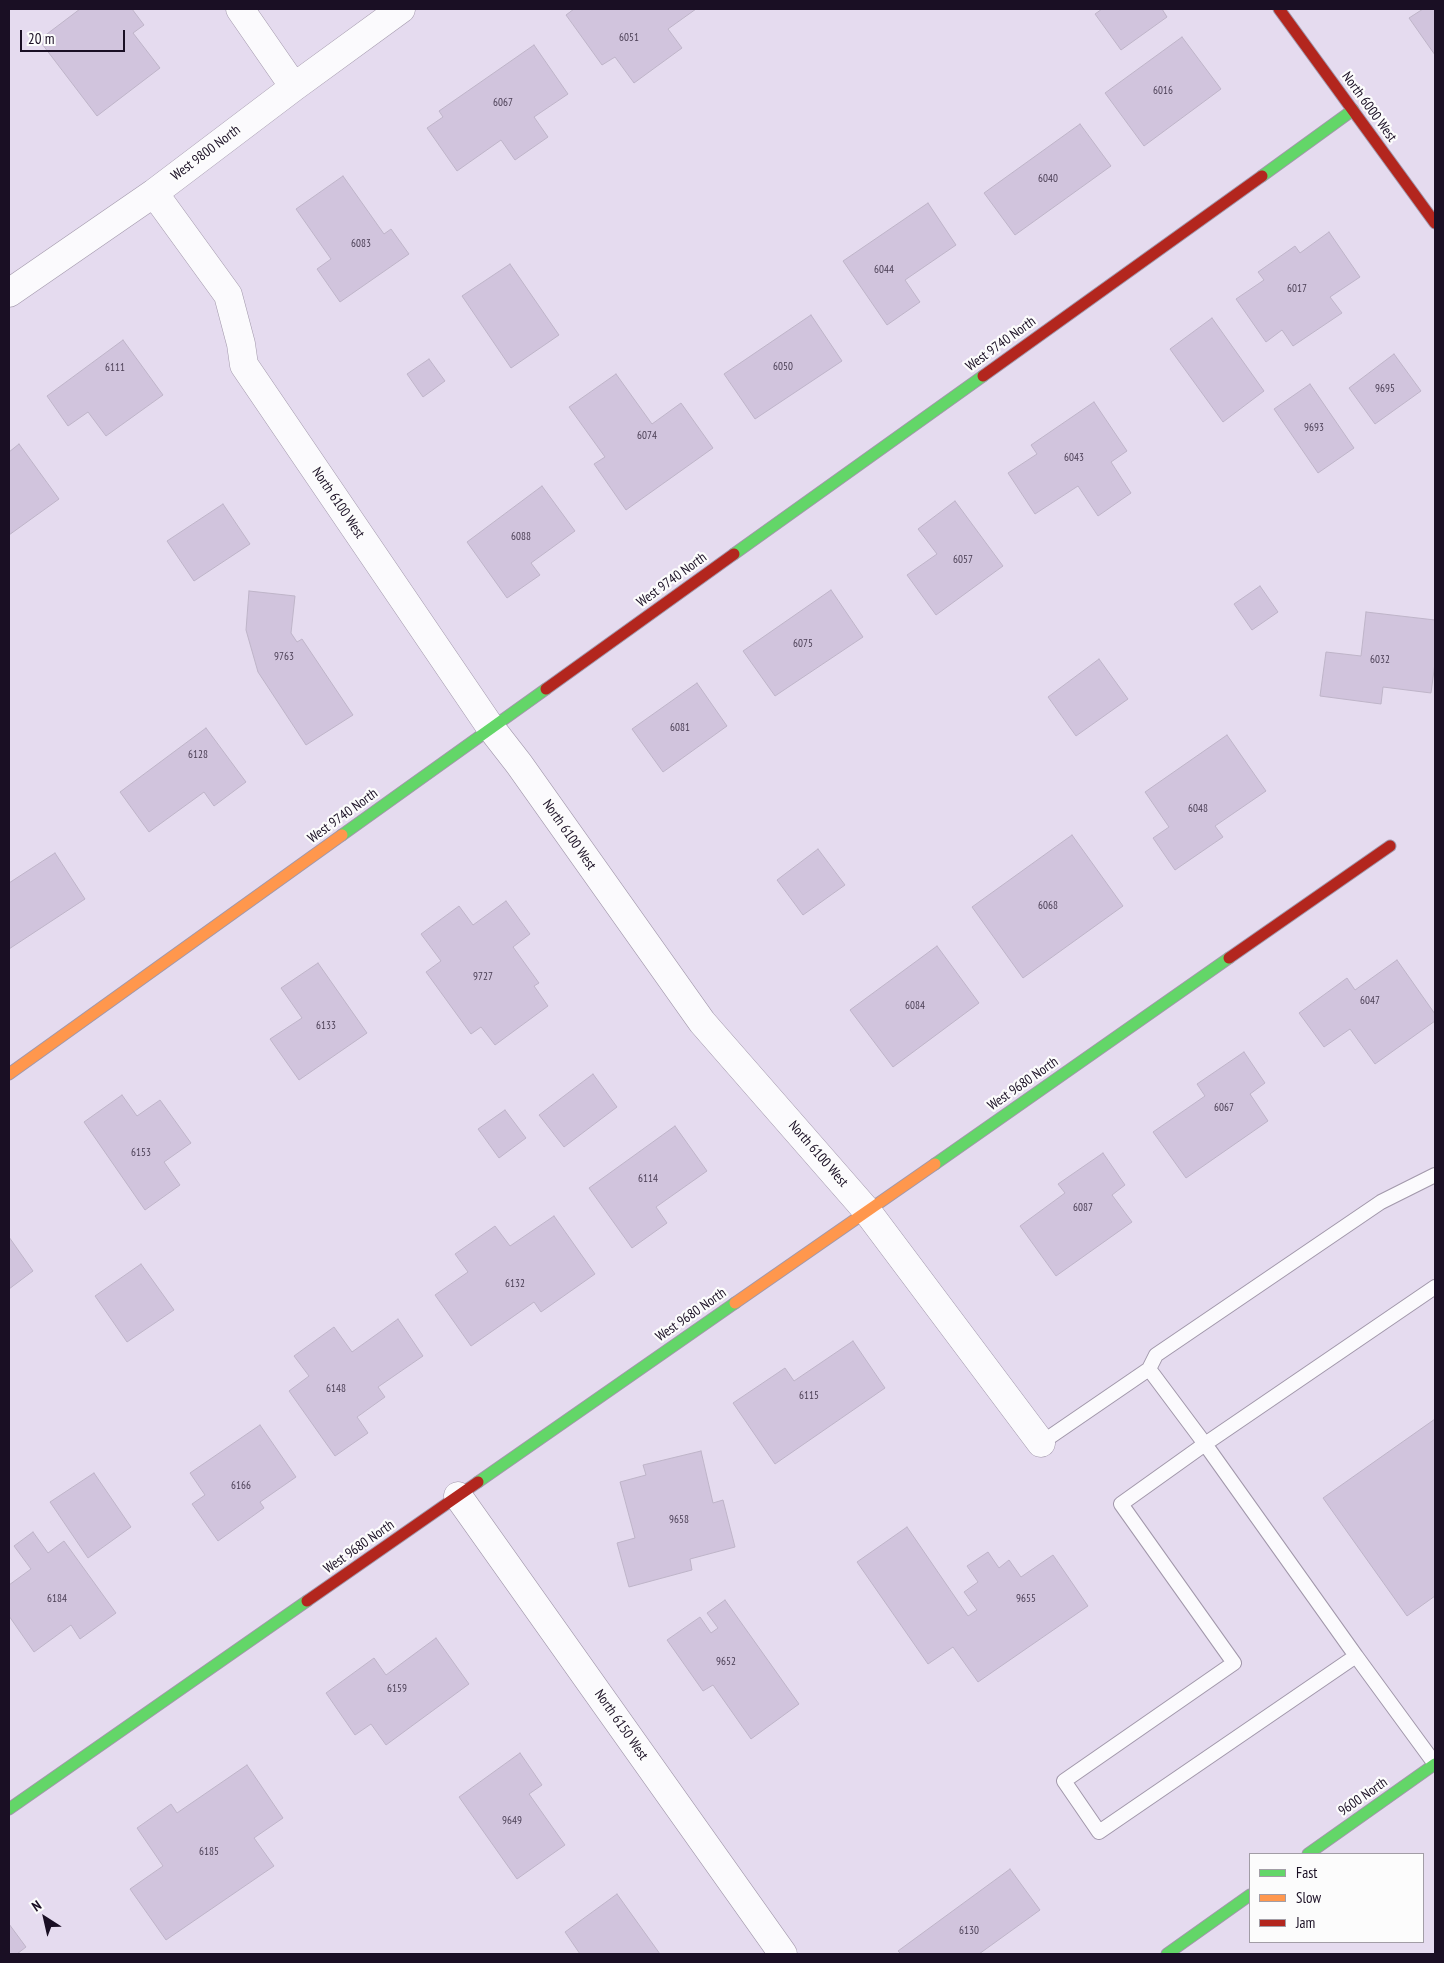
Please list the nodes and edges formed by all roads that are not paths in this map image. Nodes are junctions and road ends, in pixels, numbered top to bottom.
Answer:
1 (240, 9) edge
2 (401, 9) edge
3 (1279, 9) edge
4 (294, 86) junction
5 (1352, 110) junction
6 (154, 193) junction
7 (1435, 223) edge
8 (9, 293) edge
9 (491, 728) junction
10 (1390, 846) dead end
11 (9, 1074) edge
12 (1435, 1174) edge
13 (867, 1211) junction
14 (1435, 1287) edge
15 (1149, 1369) junction
16 (1041, 1443) joint
17 (1205, 1444) junction
18 (458, 1496) junction
19 (1356, 1656) junction
20 (1435, 1764) edge
21 (9, 1809) edge
22 (1309, 1853) edge
23 (1249, 1896) edge
24 (783, 1954) edge
25 (1167, 1954) edge

1 - 4 street
2 - 4 street, West 9800 North
3 - 5 street, North 6000 West
4 - 6 street, West 9800 North
5 - 7 street, North 6000 West
5 - 9 street, West 9740 North
6 - 8 street, West 9800 North
6 - 9 street, North 6100 West
9 - 11 street, West 9740 North
9 - 13 street, North 6100 West
10 - 13 street, West 9680 North
12 - 15 lane
13 - 16 street, North 6100 West
13 - 18 street, West 9680 North
14 - 17 lane
15 - 16 lane
15 - 17 lane
17 - 19 lane
17 - 19 lane
18 - 21 street, West 9680 North
18 - 24 street, North 6150 West
19 - 20 lane
20 - 22 street, 9600 North
23 - 25 street

